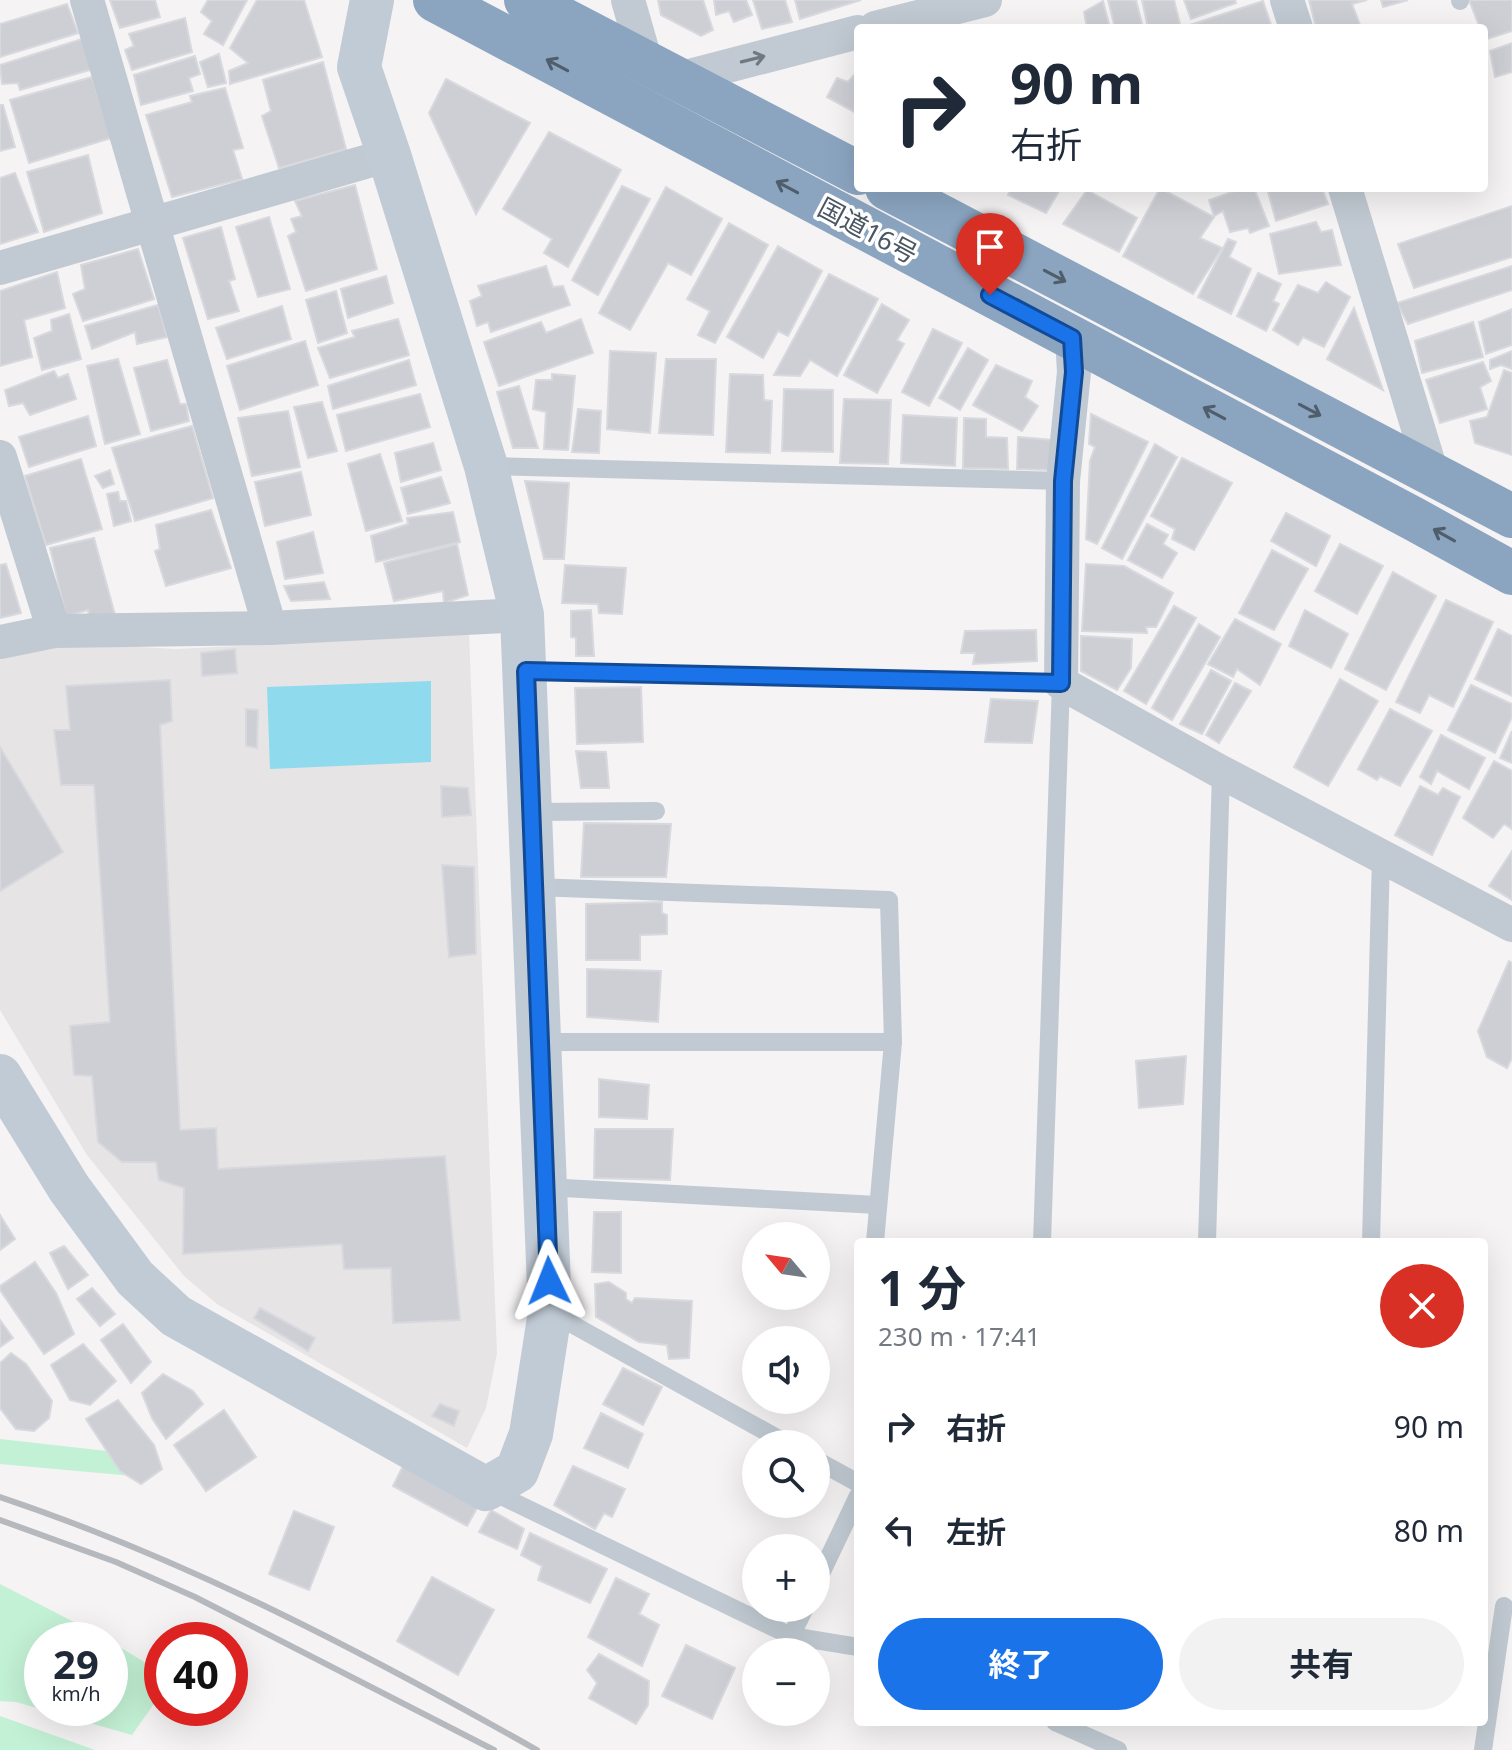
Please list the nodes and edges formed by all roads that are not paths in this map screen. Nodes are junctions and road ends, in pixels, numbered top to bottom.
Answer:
1 (87, 0) edge
2 (372, 0) edge
3 (435, 0) edge
4 (526, 0) edge
5 (628, 0) edge
6 (985, 0) edge
7 (1287, 0) edge
8 (891, 24) edge
9 (1295, 24) edge
10 (854, 33) edge
11 (662, 71) junction
12 (389, 155) junction
13 (854, 171) edge
14 (895, 192) edge
15 (1346, 192) edge
16 (152, 225) junction
17 (0, 268) edge
18 (1072, 338) junction
19 (0, 457) edge
20 (486, 466) junction
21 (1432, 474) junction
22 (1063, 481) junction
23 (1512, 516) edge
24 (1512, 573) edge
25 (522, 615) junction
26 (270, 628) junction
27 (54, 631) junction
28 (0, 642) edge
29 (526, 671) junction
30 (1061, 683) junction
31 (1221, 772) junction
32 (656, 811) dead end
33 (532, 812) junction
34 (1381, 856) junction
35 (535, 887) junction
36 (1512, 925) edge
37 (540, 1042) junction
38 (893, 1042) junction
39 (0, 1076) edge
40 (545, 1187) junction
41 (877, 1205) junction
42 (875, 1238) edge
43 (1042, 1238) edge
44 (1207, 1238) edge
45 (1371, 1238) edge
46 (550, 1312) junction
47 (763, 1430) edge
48 (830, 1468) edge
49 (854, 1481) edge
50 (486, 1489) junction
51 (854, 1504) edge
52 (830, 1555) edge
53 (1488, 1604) edge
54 (1508, 1606) edge
55 (798, 1622) edge
56 (791, 1636) junction
57 (854, 1646) edge
58 (1488, 1721) edge
59 (1064, 1726) edge
60 (1487, 1726) edge
61 (1118, 1750) edge
62 (1483, 1750) edge

1 - 16 street
2 - 12 street
18 -> 3 highway, 国道16号
4 - 11 highway, 国道16号
5 - 11 street
6 - 8 street
7 - 9 street
11 -> 10 street
11 - 13 highway, 国道16号
12 - 16 street
12 - 20 street
14 -> 21 highway, 国道16号
15 - 21 street
16 - 17 street
16 - 26 street
18 - 22 street
24 -> 18 highway, 国道16号
19 - 27 street
20 - 22 lane
20 - 25 street
21 - 23 highway, 国道16号
22 - 30 street
25 - 26 street
25 - 29 street
26 - 27 street
27 - 28 street
29 - 30 lane
29 - 33 street
30 - 31 street
30 - 43 lane
31 - 34 street
31 - 44 lane
32 - 33 lane
33 - 35 street
34 - 36 street
34 - 45 lane
35 - 37 street
35 - 38 lane
37 - 38 lane
37 - 40 street
38 - 41 lane
39 - 50 street
40 - 41 lane
40 - 46 street
41 - 42 lane
46 - 47 lane
46 - 50 street
48 - 49 lane
50 - 56 lane
51 - 52 lane
53 - 54 lane
54 - 58 lane
55 - 56 lane
56 - 57 lane
59 - 61 lane
60 - 62 lane

